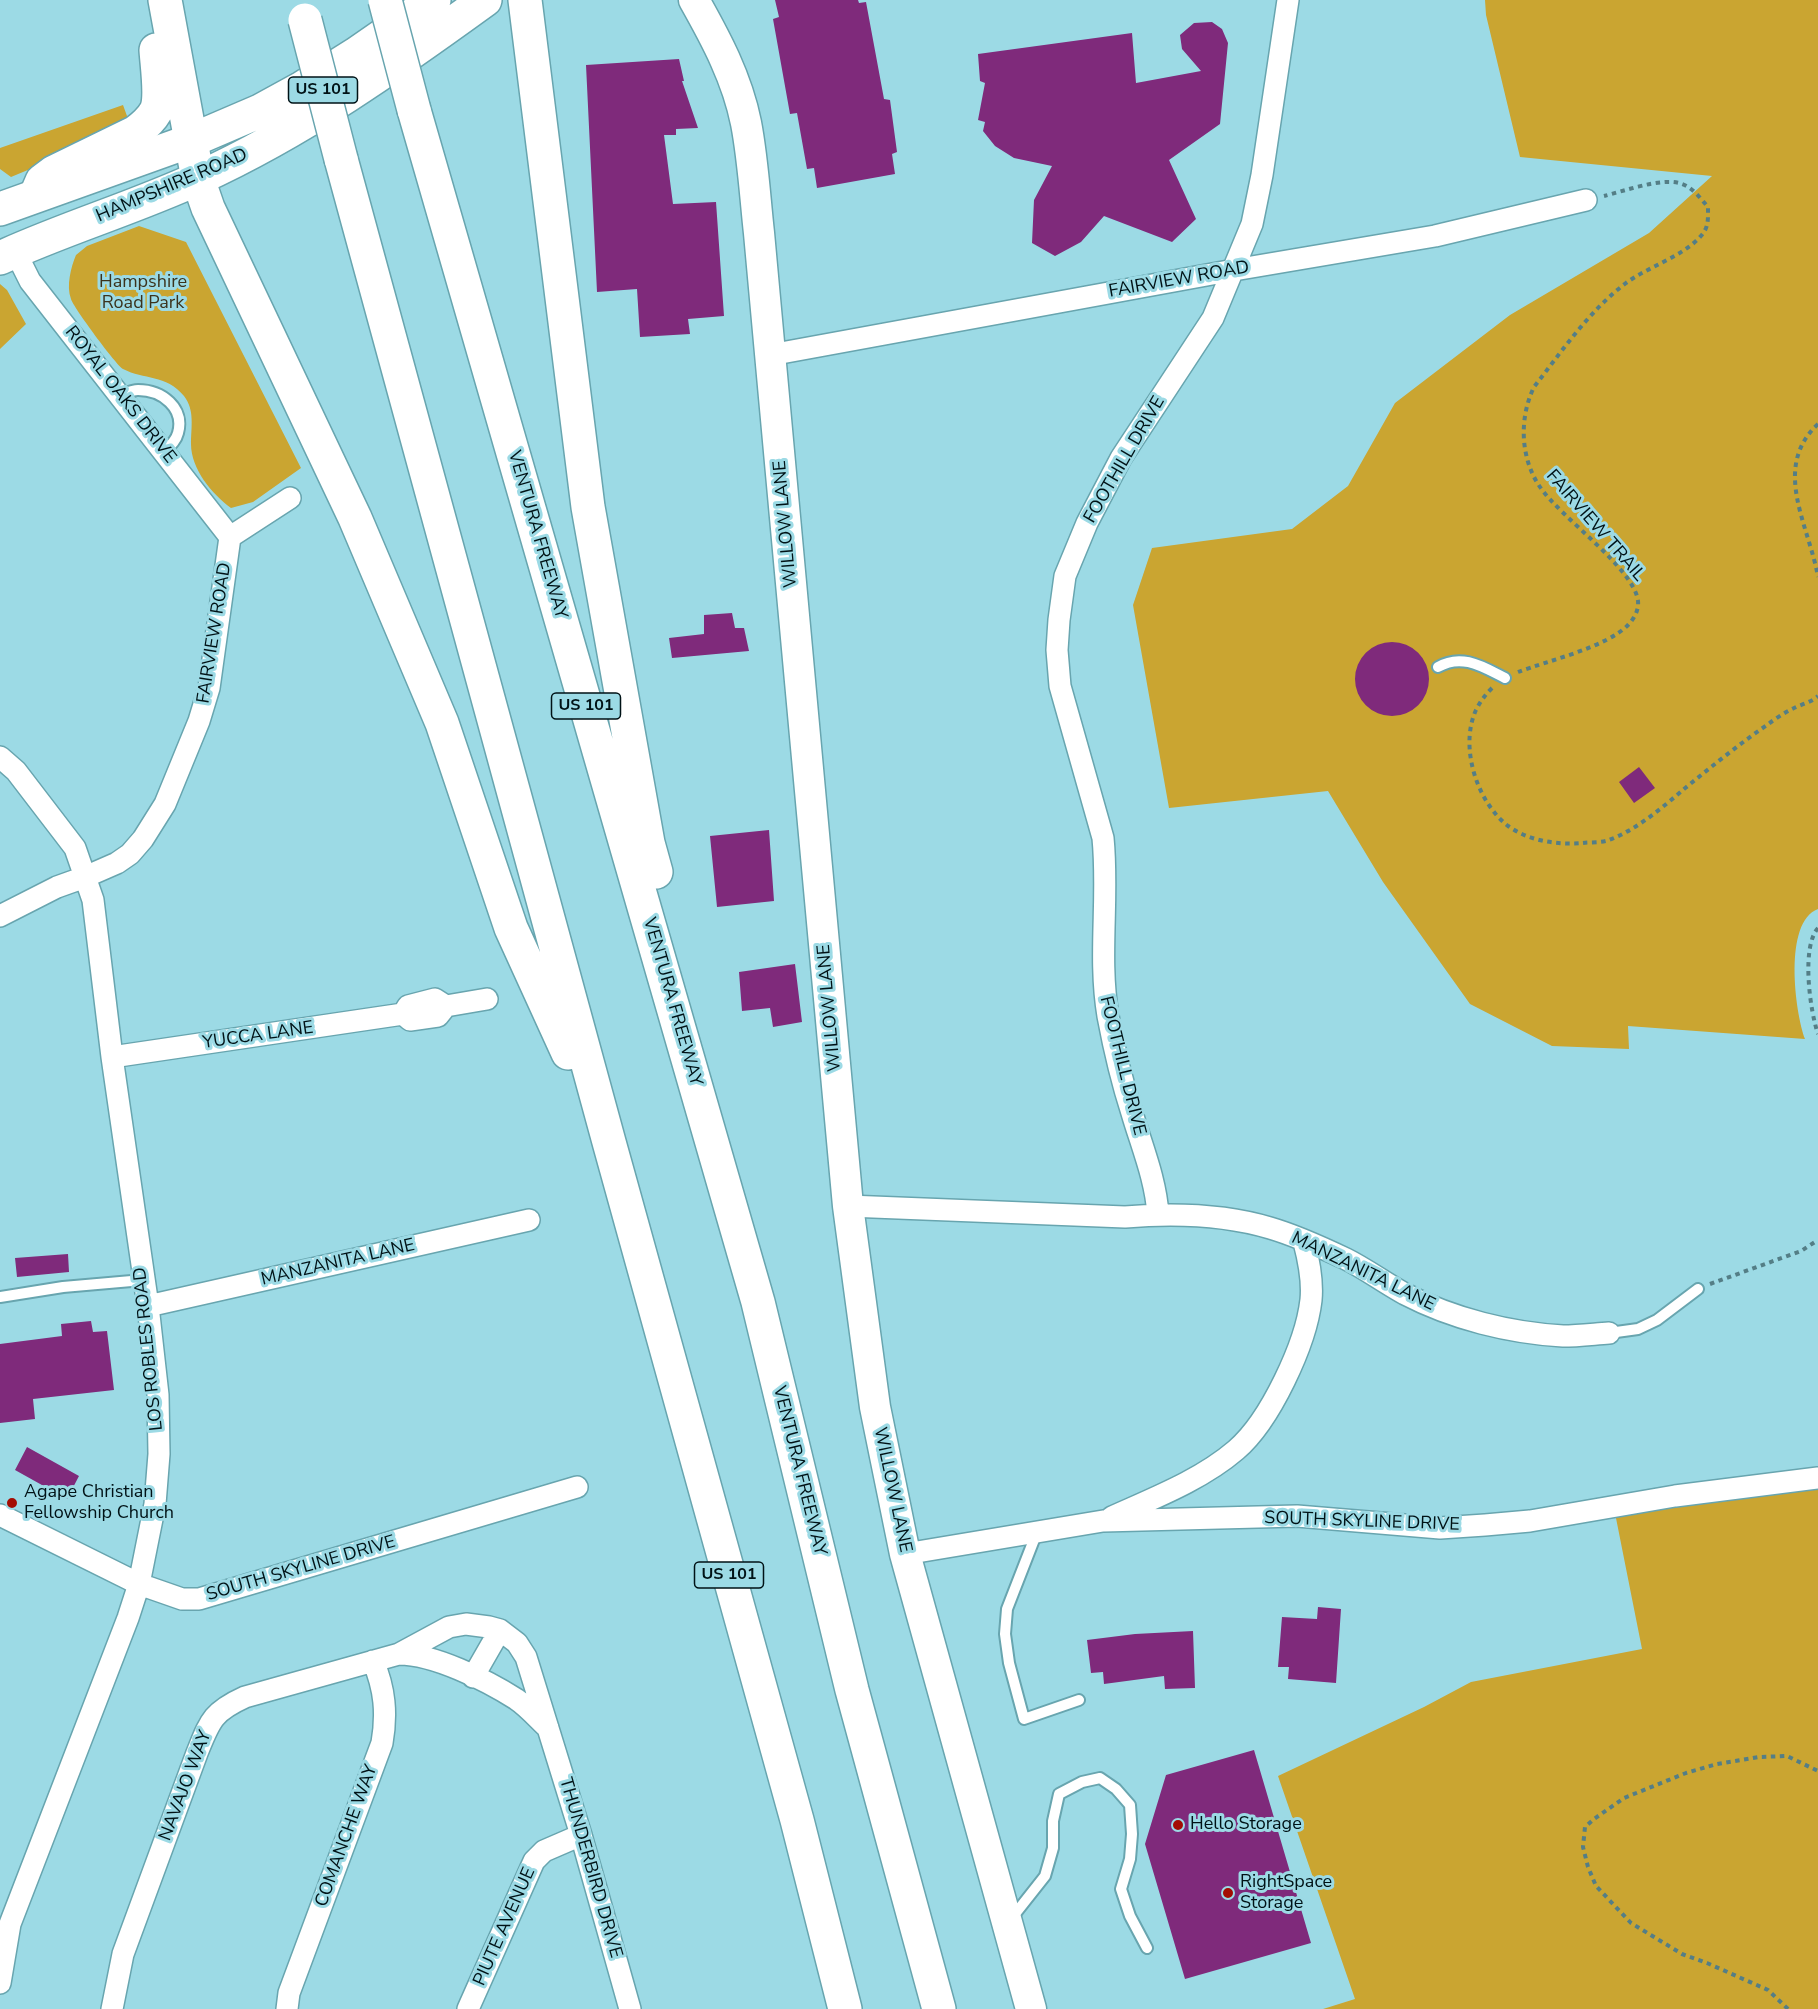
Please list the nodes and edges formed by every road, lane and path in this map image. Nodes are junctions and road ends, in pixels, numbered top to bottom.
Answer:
1 (155, 0) edge
2 (165, 0) edge
3 (385, 0) edge
4 (434, 0) edge
5 (485, 0) edge
6 (525, 0) edge
7 (694, 0) edge
8 (1288, 0) edge
9 (302, 10) edge
10 (190, 141) junction
11 (198, 179) junction
12 (36, 195) junction
13 (1586, 200) joint
14 (0, 209) edge
15 (8, 254) edge
16 (1234, 270) junction
17 (770, 355) junction
18 (120, 395) junction
19 (1818, 424) edge
20 (164, 452) junction
21 (290, 498) dead end
22 (230, 537) junction
23 (1818, 577) edge
24 (1438, 667) dead end
25 (1505, 678) junction
26 (1818, 696) edge
27 (0, 757) edge
28 (85, 877) junction
29 (0, 916) edge
30 (1818, 928) edge
31 (487, 999) dead end
32 (1818, 1034) edge
33 (112, 1057) junction
34 (609, 1142) junction
35 (848, 1206) junction
36 (1158, 1215) junction
37 (529, 1220) dead end
38 (1818, 1240) edge
39 (1304, 1242) junction
40 (143, 1280) junction
41 (1698, 1289) joint
42 (0, 1297) edge
43 (758, 1302) junction
44 (148, 1306) junction
45 (1609, 1333) joint
46 (1818, 1478) edge
47 (577, 1487) dead end
48 (0, 1515) edge
49 (1103, 1521) junction
50 (1037, 1532) junction
51 (905, 1554) junction
52 (139, 1584) junction
53 (500, 1630) junction
54 (399, 1654) junction
55 (373, 1661) junction
56 (473, 1677) junction
57 (1079, 1700) dead end
58 (549, 1728) junction
59 (1818, 1771) edge
60 (581, 1835) junction
61 (1007, 1924) junction
62 (1147, 1948) dead end
63 (0, 1983) edge
64 (112, 2009) edge
65 (287, 2009) edge
66 (468, 2009) edge
67 (630, 2009) edge
68 (845, 2009) edge
69 (939, 2009) edge
70 (1031, 2009) edge
71 (1788, 2009) edge

1 - 12 main road
2 - 10 main road
3 - 43 main road, VENTURA FREEWAY / US 101, bridge
4 - 10 main road, HAMPSHIRE ROAD
5 - 11 main road, HAMPSHIRE ROAD
6 - 43 main road
7 - 17 street, WILLOW LANE
8 - 16 street, FOOTHILL DRIVE
9 - 34 main road, US 101, bridge
10 - 11 main road
10 - 12 main road, HAMPSHIRE ROAD
11 - 15 main road, HAMPSHIRE ROAD
11 - 34 main road
12 - 14 main road, HAMPSHIRE ROAD
13 - 16 street, FAIRVIEW ROAD
13 - 25 path, FAIRVIEW TRAIL
15 - 18 street, ROYAL OAKS DRIVE
16 - 17 street, FAIRVIEW ROAD
16 - 36 street, FOOTHILL DRIVE
17 - 35 street, WILLOW LANE
18 - 20 street, ROYAL OAKS DRIVE
18 - 20 lane
19 - 23 path
20 - 22 street, ROYAL OAKS DRIVE
21 - 22 street, FAIRVIEW ROAD
22 - 28 street, FAIRVIEW ROAD
24 - 25 lane
25 - 26 path, FAIRVIEW TRAIL
27 - 28 street, LOS ROBLES ROAD
28 - 29 street, FAIRVIEW ROAD
28 - 33 street, LOS ROBLES ROAD
30 - 32 path
31 - 33 street, YUCCA LANE
33 - 40 street, LOS ROBLES ROAD
34 - 68 main road, US 101
35 - 36 street, MANZANITA LANE
35 - 51 street, WILLOW LANE
36 - 39 street, MANZANITA LANE
37 - 44 street, MANZANITA LANE
38 - 41 path
39 - 45 street, MANZANITA LANE
39 - 49 street
40 - 42 lane
40 - 44 street, LOS ROBLES ROAD
41 - 45 lane, MANZANITA LANE
43 - 69 main road, VENTURA FREEWAY / US 101
44 - 52 street, LOS ROBLES ROAD
46 - 49 street, SOUTH SKYLINE DRIVE
47 - 52 street, SOUTH SKYLINE DRIVE
48 - 52 street, SOUTH SKYLINE DRIVE
49 - 50 street, SOUTH SKYLINE DRIVE
50 - 51 street, SOUTH SKYLINE DRIVE
50 - 57 lane
51 - 61 street, WILLOW LANE
52 - 63 street, LOS ROBLES ROAD
53 - 54 street, NAVAJO WAY
53 - 56 street
53 - 58 street, THUNDERBIRD DRIVE
54 - 55 street, NAVAJO WAY
54 - 56 street, NAVAJO WAY
55 - 64 street, NAVAJO WAY
55 - 65 street, COMANCHE WAY
56 - 58 street
58 - 60 street, THUNDERBIRD DRIVE
59 - 71 path
60 - 66 street, PIUTE AVENUE
60 - 67 street, THUNDERBIRD DRIVE
61 - 62 lane
61 - 70 street, WILLOW LANE

